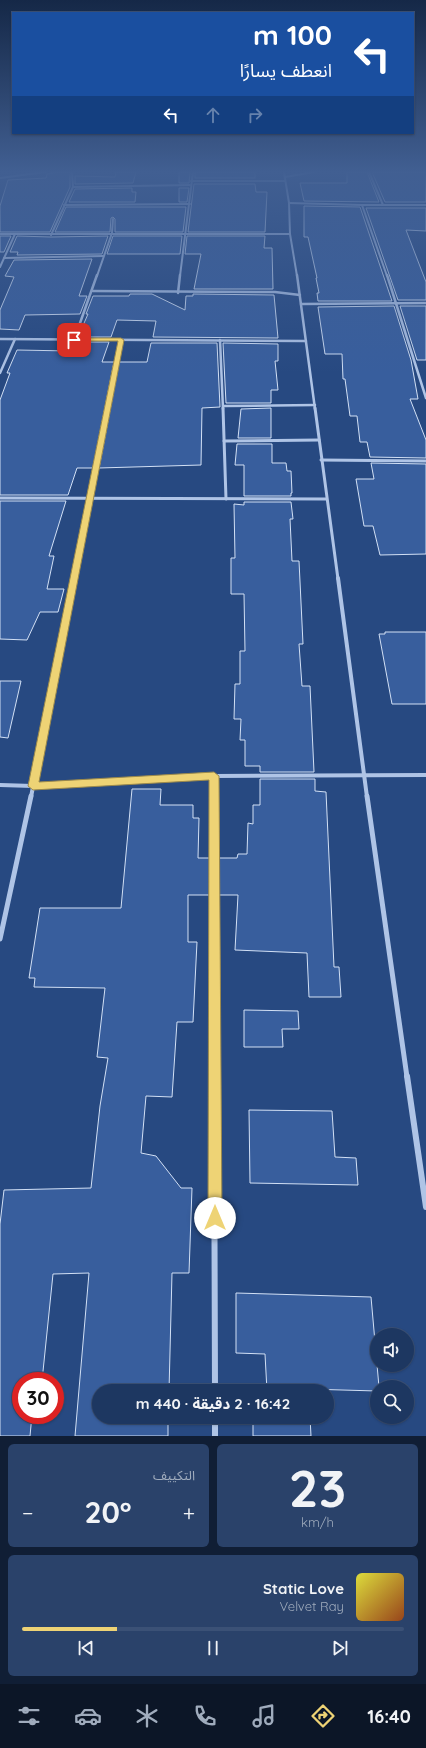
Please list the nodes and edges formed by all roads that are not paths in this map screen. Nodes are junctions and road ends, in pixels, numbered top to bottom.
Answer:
1 (13, 239) edge
2 (110, 239) edge
3 (184, 239) edge
4 (291, 239) edge
5 (374, 239) edge
6 (103, 256) junction
7 (4, 258) junction
8 (0, 267) edge
9 (93, 291) junction
10 (178, 293) junction
11 (300, 295) junction
12 (396, 302) junction
13 (426, 303) edge
14 (301, 304) junction
15 (0, 339) edge
16 (15, 339) junction
17 (74, 340) junction
18 (121, 340) junction
19 (220, 340) junction
20 (306, 341) junction
21 (0, 373) edge
22 (426, 398) edge
23 (315, 405) junction
24 (224, 406) junction
25 (224, 440) junction
26 (319, 440) junction
27 (321, 460) junction
28 (426, 461) edge
29 (89, 497) junction
30 (0, 498) edge
31 (226, 499) junction
32 (326, 499) junction
33 (364, 774) junction
34 (426, 775) edge
35 (214, 776) junction
36 (0, 785) edge
37 (33, 786) junction
38 (0, 939) edge
39 (426, 1207) edge
40 (215, 1384) edge
41 (215, 1424) edge
42 (215, 1436) edge

1 - 7 street
2 - 6 street
3 - 10 street
4 - 11 street
5 - 12 street
6 - 7 street
6 - 9 street
7 - 8 street
9 - 10 street
9 - 17 street
10 - 11 street
11 - 14 street
12 - 13 street
12 - 14 street
12 - 22 street
14 - 20 street
15 - 16 street
16 - 17 street
16 - 21 street
17 - 18 street
18 - 19 street
18 - 29 street
19 - 20 street
19 - 24 street
20 - 23 street
23 - 24 street
23 - 26 street
24 - 25 street
25 - 26 street
25 - 31 street
26 - 27 street
27 - 28 street
27 - 32 street
29 - 30 street
29 - 31 street
29 - 37 street
31 - 32 street
32 - 33 street
33 - 34 street
33 - 35 street
33 - 39 street
35 - 37 street
35 - 40 street
36 - 37 street
37 - 38 street
41 - 42 street

